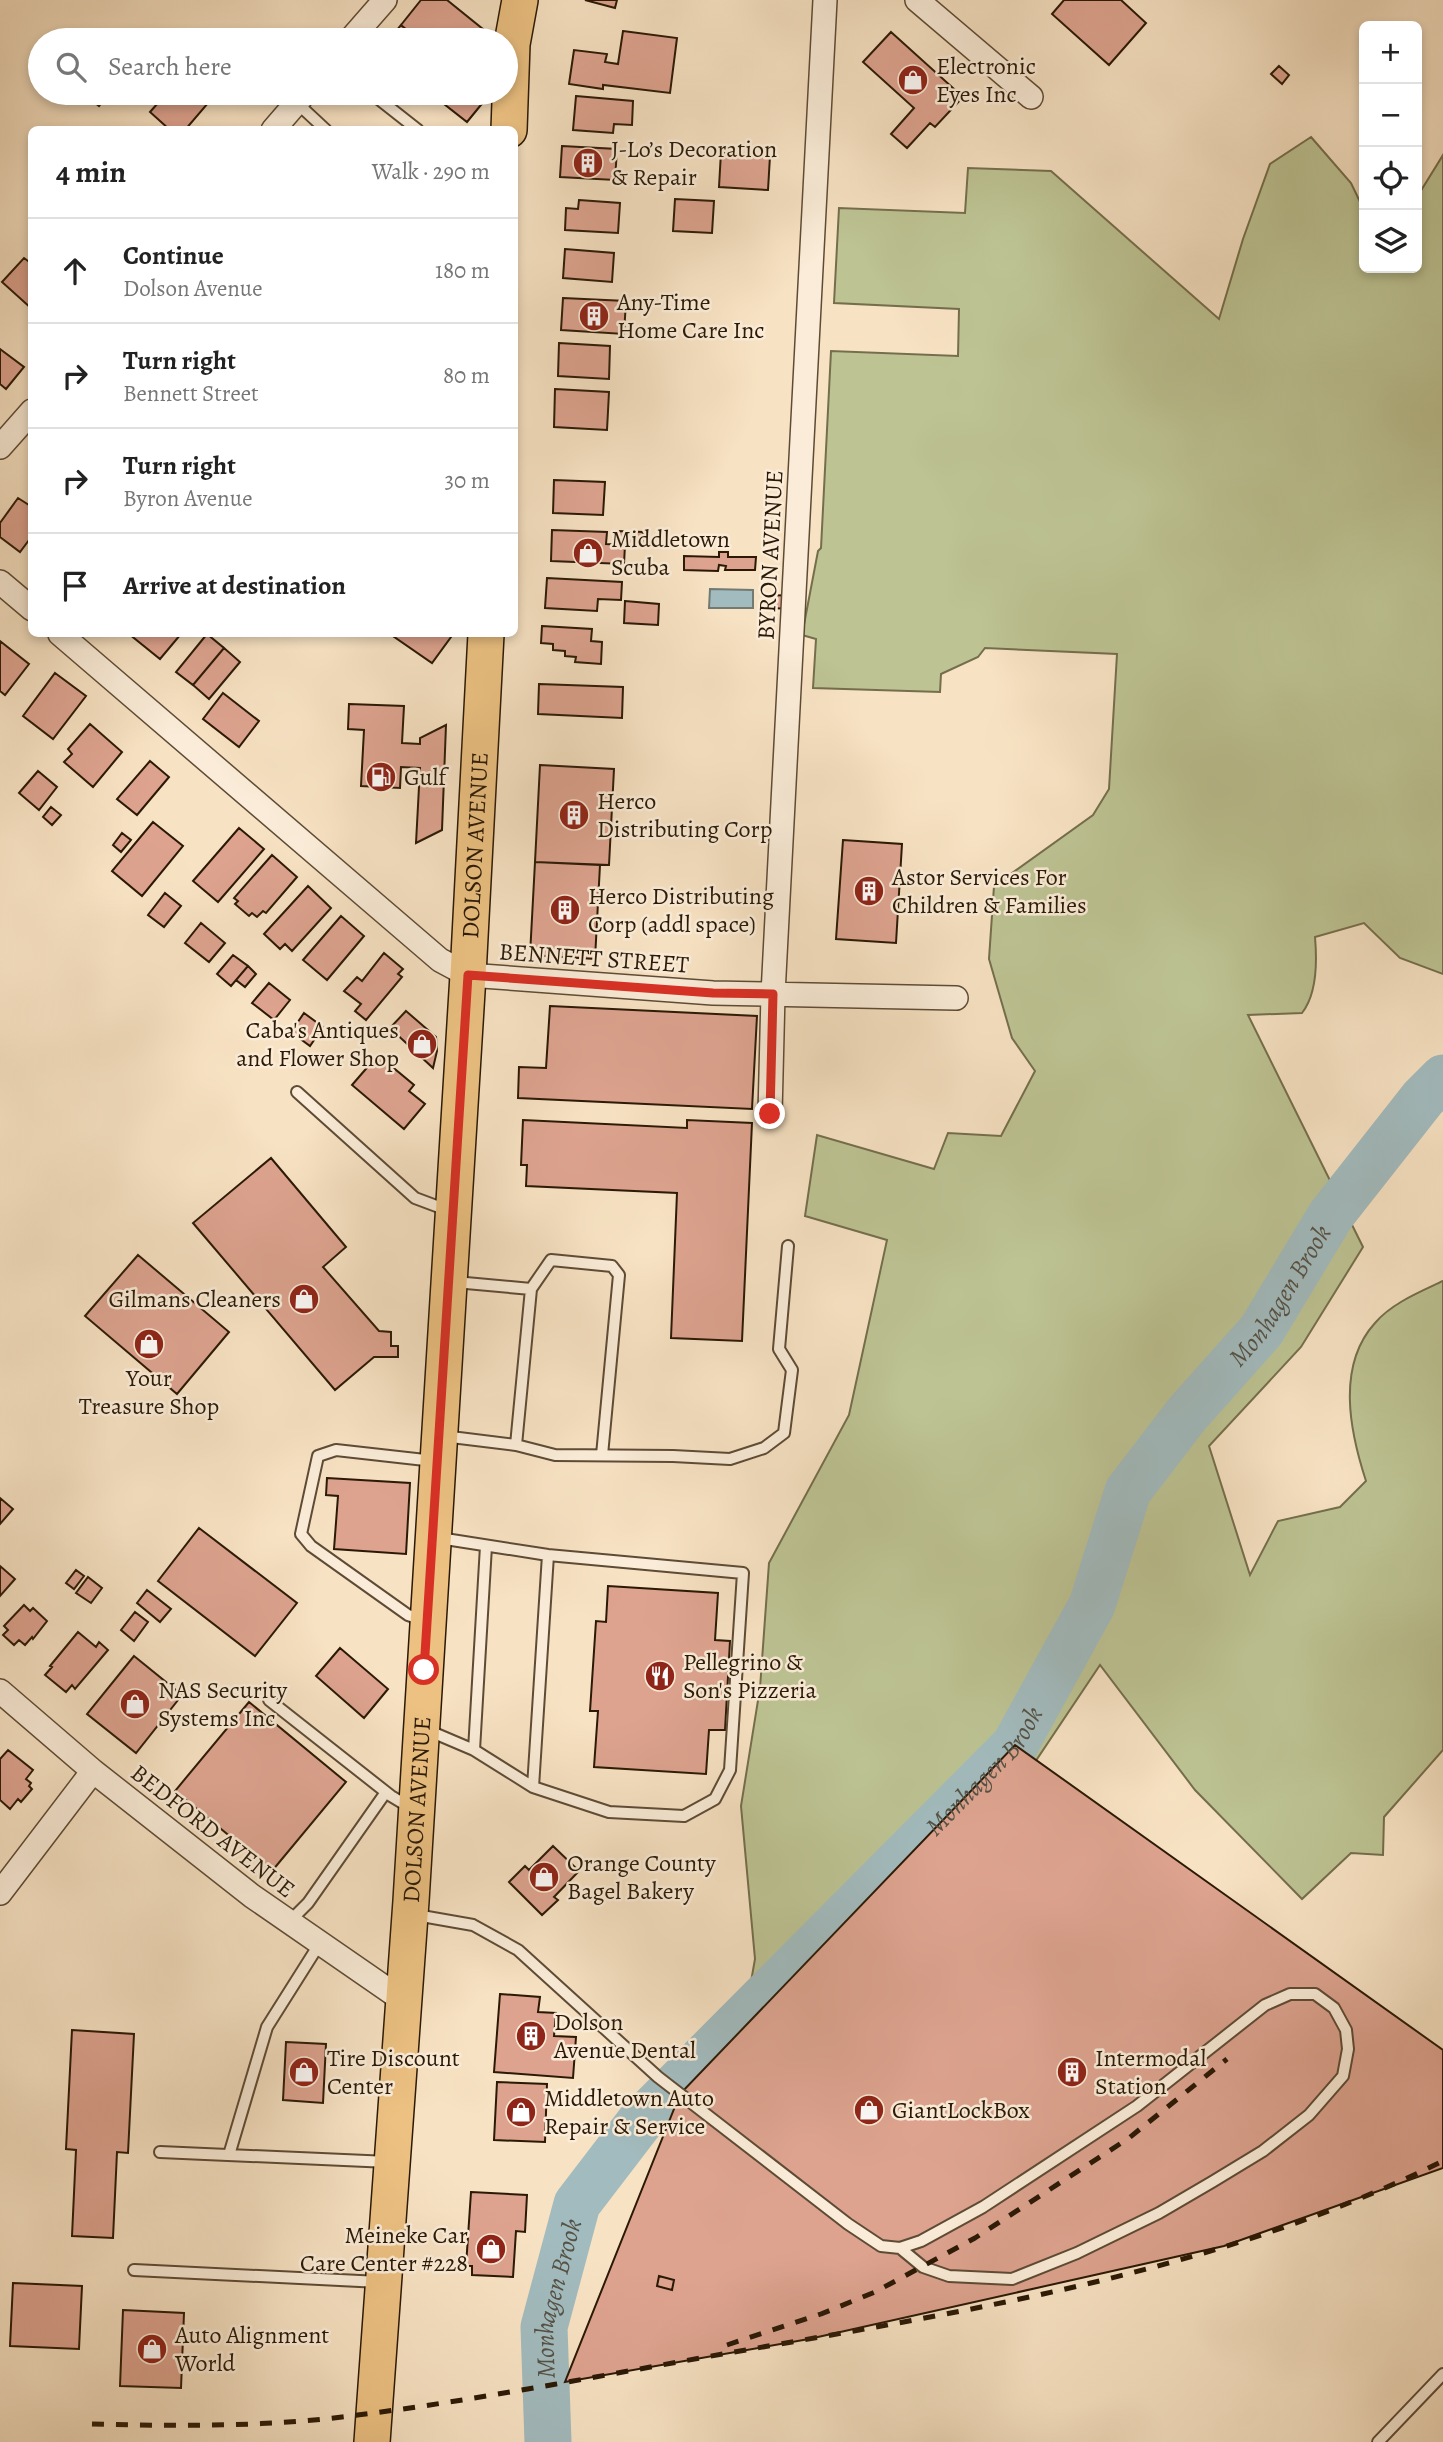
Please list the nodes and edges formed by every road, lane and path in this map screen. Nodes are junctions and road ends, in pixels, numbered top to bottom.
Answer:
1 (385, 0) edge
2 (520, 0) edge
3 (825, 0) edge
4 (917, 0) edge
5 (360, 28) edge
6 (515, 28) edge
7 (1031, 97) dead end
8 (295, 105) edge
9 (306, 105) edge
10 (386, 105) edge
11 (510, 105) edge
12 (276, 126) edge
13 (323, 126) edge
14 (413, 126) edge
15 (509, 126) edge
16 (28, 416) edge
17 (0, 447) edge
18 (0, 582) edge
19 (28, 606) edge
20 (63, 637) edge
21 (486, 637) edge
22 (468, 975) junction
23 (773, 994) junction
24 (956, 998) dead end
25 (296, 1092) dead end
26 (770, 1114) dead end
27 (453, 1212) junction
28 (788, 1246) dead end
29 (449, 1281) junction
30 (531, 1289) junction
31 (516, 1445) junction
32 (438, 1448) junction
33 (602, 1455) junction
34 (432, 1537) junction
35 (486, 1546) junction
36 (548, 1555) junction
37 (427, 1622) junction
38 (0, 1691) edge
39 (269, 1700) dead end
40 (420, 1727) junction
41 (474, 1750) junction
42 (93, 1771) junction
43 (533, 1787) junction
44 (386, 1792) junction
45 (416, 1811) junction
46 (0, 1893) edge
47 (410, 1914) junction
48 (289, 1922) junction
49 (320, 1943) junction
50 (404, 2001) junction
51 (160, 2152) dead end
52 (229, 2155) junction
53 (392, 2162) junction
54 (900, 2248) junction
55 (134, 2270) dead end
56 (383, 2282) junction
57 (1443, 2374) edge
58 (372, 2442) edge
59 (1378, 2442) edge

1 - 5 street
2 - 6 main road
3 - 23 street, BYRON AVENUE
4 - 7 street
8 - 12 street
9 - 13 lane
10 - 14 lane
11 - 15 main road
16 - 17 street
18 - 19 street
20 - 22 street, BENNETT STREET
21 - 22 main road, DOLSON AVENUE
22 - 23 street, BENNETT STREET
22 - 27 main road, DOLSON AVENUE
23 - 24 street, BENNETT STREET
23 - 26 street, BYRON AVENUE
25 - 27 lane
27 - 29 main road, DOLSON AVENUE
28 - 33 lane
29 - 30 lane
29 - 32 main road, DOLSON AVENUE
30 - 31 lane
30 - 33 lane
31 - 32 lane
31 - 33 lane
32 - 34 main road, DOLSON AVENUE
32 - 37 lane
34 - 35 lane
34 - 37 main road, DOLSON AVENUE
35 - 36 lane
35 - 41 lane
36 - 43 lane
36 - 43 lane
37 - 40 main road, DOLSON AVENUE
38 - 42 street, BEDFORD AVENUE
39 - 44 lane
40 - 41 lane
40 - 45 main road, DOLSON AVENUE
41 - 43 lane
42 - 46 street
42 - 48 street, BEDFORD AVENUE
44 - 45 lane
44 - 48 lane
45 - 47 main road, DOLSON AVENUE
47 - 50 main road, DOLSON AVENUE
47 - 54 lane
48 - 49 street, BEDFORD AVENUE
49 - 50 street, BEDFORD AVENUE
49 - 52 lane
50 - 53 main road, DOLSON AVENUE
51 - 52 lane
52 - 53 lane
53 - 56 main road, DOLSON AVENUE
54 - 54 lane
55 - 56 lane
56 - 58 main road, DOLSON AVENUE
57 - 59 lane

